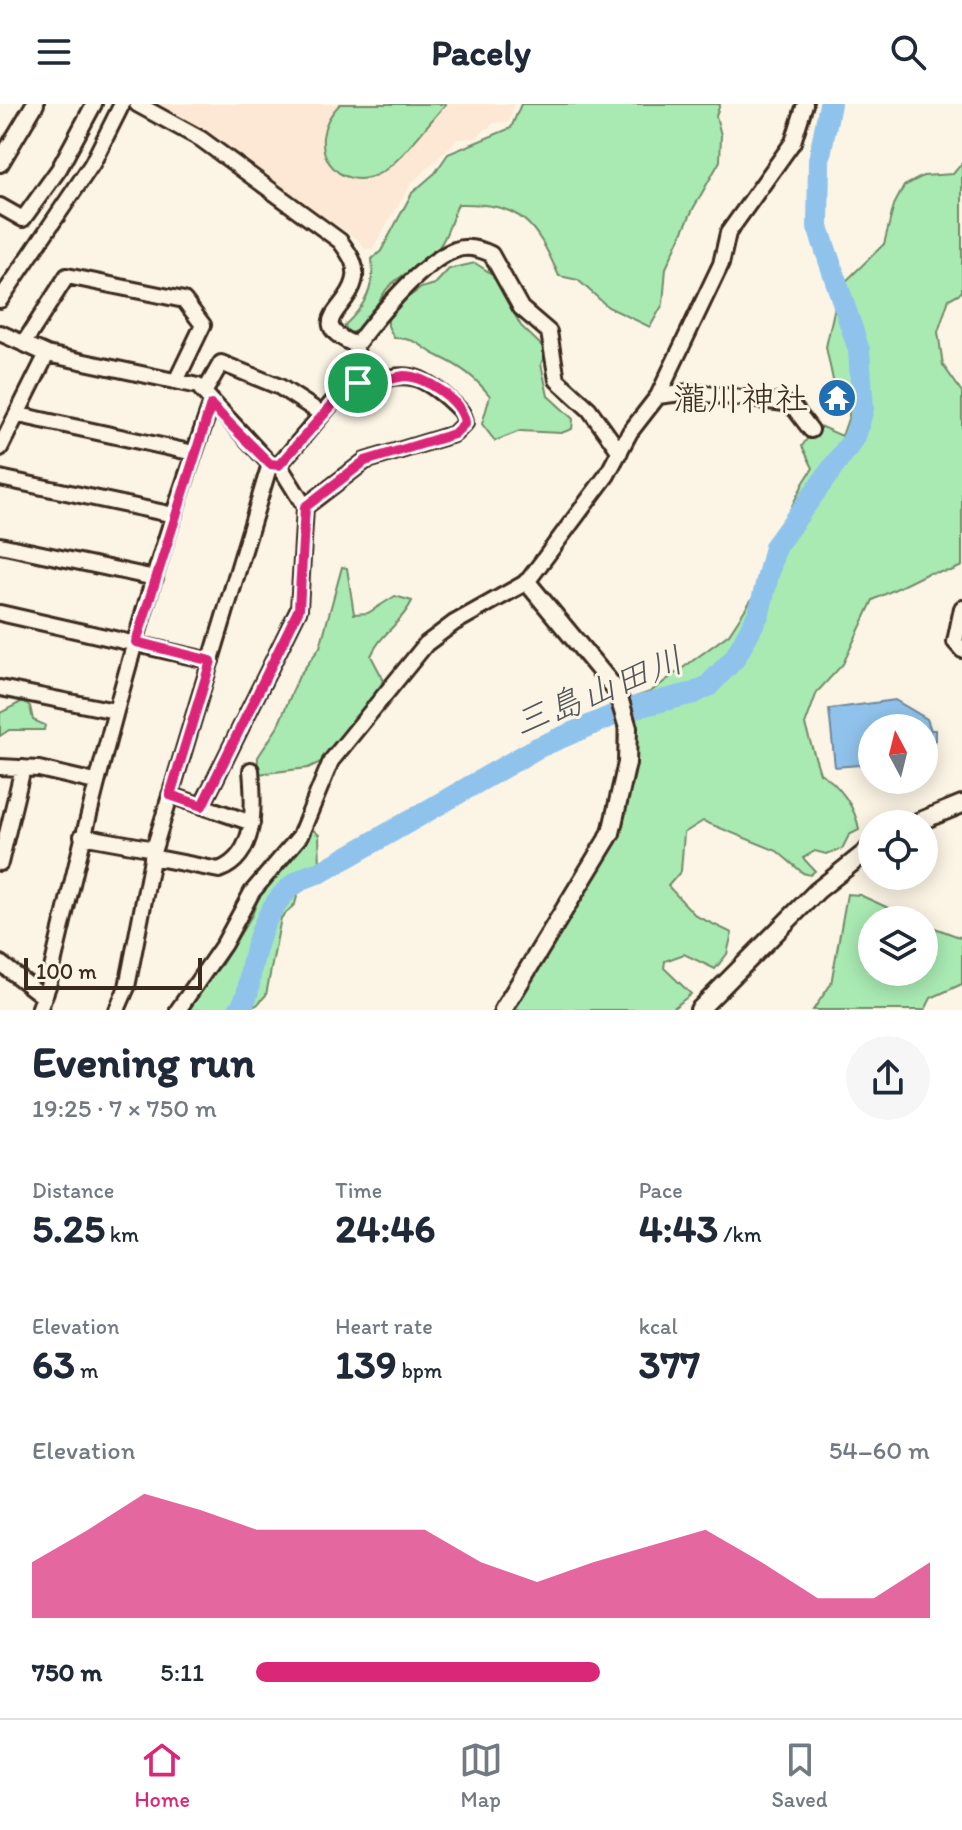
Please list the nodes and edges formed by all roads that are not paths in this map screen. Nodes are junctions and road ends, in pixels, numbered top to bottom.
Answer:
1 (35, 104) edge
2 (94, 104) edge
3 (122, 104) edge
4 (137, 104) edge
5 (805, 104) edge
6 (0, 163) edge
7 (0, 206) edge
8 (0, 300) edge
9 (0, 333) edge
10 (24, 343) junction
11 (356, 345) junction
12 (47, 354) junction
13 (177, 379) junction
14 (358, 383) junction
15 (658, 396) junction
16 (208, 398) junction
17 (322, 414) junction
18 (19, 415) junction
19 (811, 430) dead end
20 (0, 448) edge
21 (620, 452) junction
22 (194, 453) junction
23 (274, 464) junction
24 (0, 478) edge
25 (305, 507) junction
26 (174, 515) junction
27 (0, 545) edge
28 (155, 578) junction
29 (527, 582) junction
30 (962, 608) edge
31 (0, 613) edge
32 (136, 642) junction
33 (962, 650) edge
34 (211, 661) junction
35 (0, 688) edge
36 (115, 711) junction
37 (0, 767) edge
38 (23, 768) junction
39 (251, 770) dead end
40 (95, 782) junction
41 (170, 795) junction
42 (962, 804) edge
43 (202, 806) junction
44 (938, 814) edge
45 (252, 823) junction
46 (82, 836) junction
47 (153, 853) junction
48 (858, 859) edge
49 (0, 863) edge
50 (0, 963) edge
51 (41, 1004) edge
52 (117, 1010) edge
53 (178, 1010) edge
54 (503, 1010) edge
55 (699, 1010) edge

1 - 6 street
2 - 7 street
3 - 8 street
4 - 11 street
5 - 15 street
9 - 10 street
10 - 12 street
10 - 13 street
11 - 14 street
11 - 21 street
12 - 13 street
12 - 18 street
13 - 16 street
14 - 17 street
14 - 25 street
15 - 19 street
15 - 21 street
16 - 17 street
16 - 22 street
16 - 23 street
17 - 23 street
18 - 20 street
18 - 22 street
21 - 29 street
22 - 26 street
23 - 25 street
23 - 34 street
24 - 26 street
25 - 43 street
26 - 28 street
27 - 28 street
28 - 32 street
29 - 53 street
29 - 54 street
30 - 33 street
31 - 32 street
32 - 34 street
32 - 36 street
34 - 41 street
35 - 36 street
36 - 40 street
37 - 38 street
38 - 40 street
38 - 49 street
39 - 45 street
40 - 46 street
41 - 43 street
41 - 47 street
42 - 44 street
43 - 45 street
45 - 47 street
46 - 47 street
46 - 51 street
47 - 52 street
48 - 55 street
50 - 51 street

